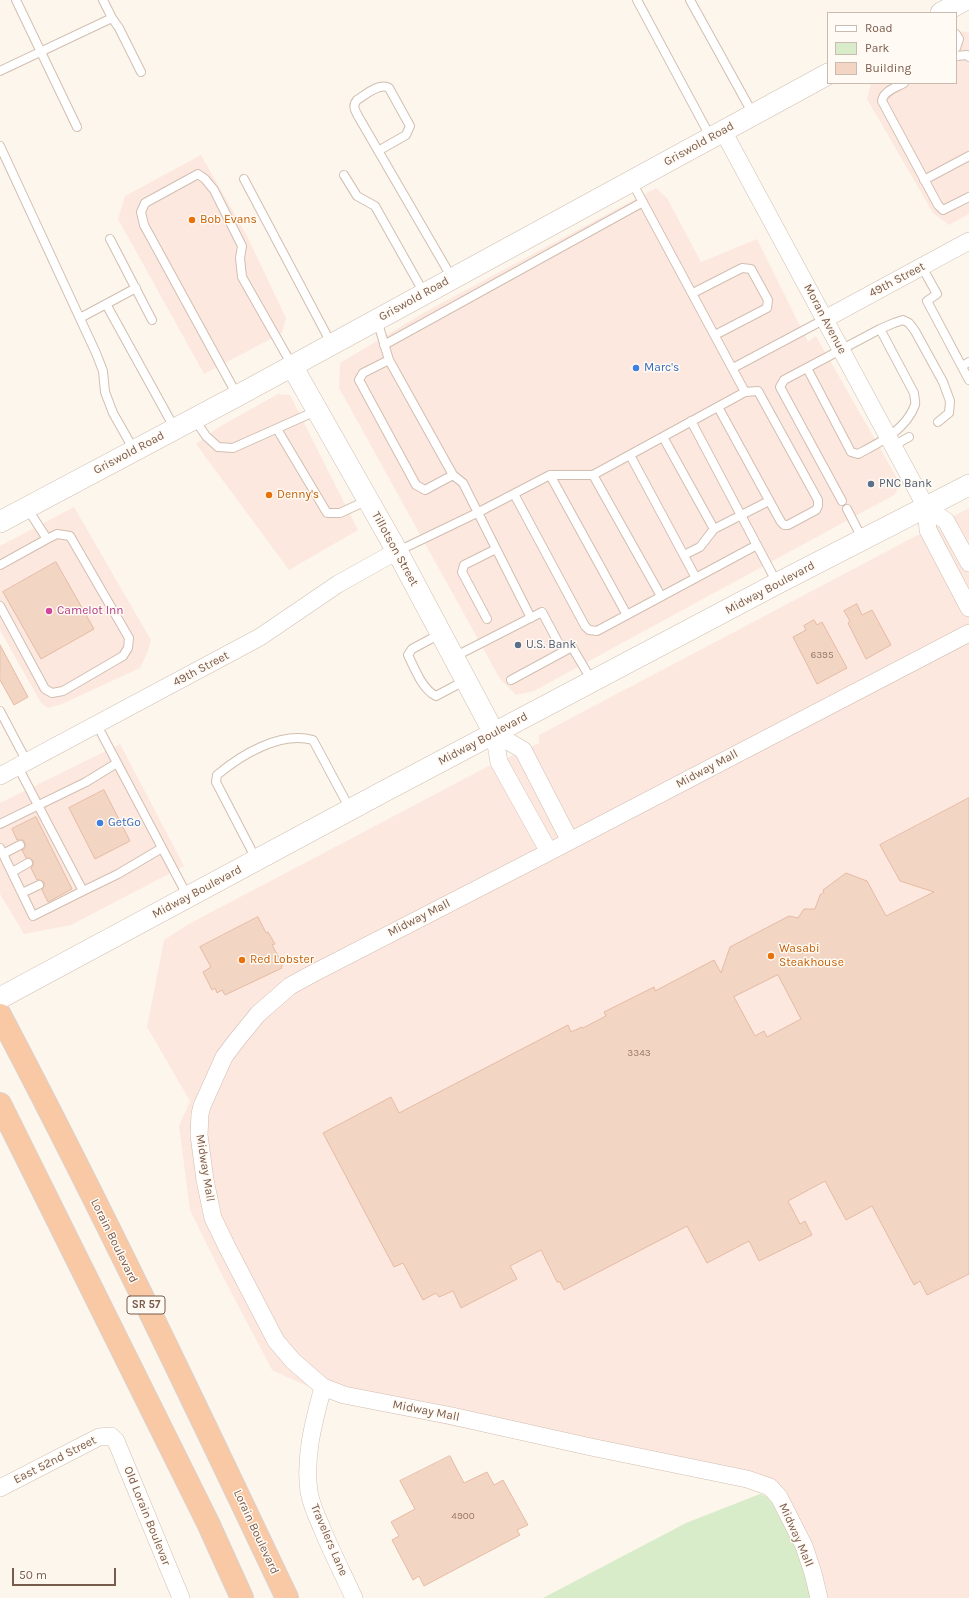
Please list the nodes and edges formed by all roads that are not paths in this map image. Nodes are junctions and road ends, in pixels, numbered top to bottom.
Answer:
1 (16, 0) edge
2 (104, 0) edge
3 (637, 0) edge
4 (690, 0) edge
5 (965, 0) edge
6 (943, 12) edge
7 (112, 18) junction
8 (957, 36) edge
9 (957, 45) edge
10 (41, 52) junction
11 (957, 56) edge
12 (969, 57) edge
13 (0, 72) edge
14 (141, 72) dead end
15 (827, 75) edge
16 (902, 84) edge
17 (753, 115) junction
18 (77, 127) dead end
19 (717, 135) junction
20 (0, 146) edge
21 (378, 151) junction
22 (969, 156) edge
23 (344, 175) dead end
24 (244, 179) dead end
25 (924, 180) junction
26 (632, 181) junction
27 (969, 197) edge
28 (643, 202) junction
29 (110, 239) dead end
30 (969, 241) edge
31 (922, 267) junction
32 (452, 278) junction
33 (136, 288) junction
34 (693, 293) junction
35 (424, 294) junction
36 (106, 304) junction
37 (80, 318) junction
38 (377, 319) junction
39 (825, 319) junction
40 (152, 320) dead end
41 (880, 330) junction
42 (715, 335) junction
43 (332, 344) junction
44 (384, 345) junction
45 (841, 350) junction
46 (389, 360) junction
47 (965, 364) edge
48 (292, 366) junction
49 (733, 368) junction
50 (807, 368) junction
51 (969, 380) edge
52 (745, 392) junction
53 (237, 396) junction
54 (718, 407) junction
55 (317, 410) junction
56 (194, 419) junction
57 (691, 421) junction
58 (938, 422) dead end
59 (175, 429) junction
60 (277, 429) junction
61 (663, 436) junction
62 (909, 437) dead end
63 (891, 442) junction
64 (134, 451) junction
65 (630, 455) junction
66 (453, 475) junction
67 (550, 475) junction
68 (593, 475) junction
69 (969, 485) edge
70 (514, 494) junction
71 (368, 500) junction
72 (769, 501) junction
73 (842, 501) dead end
74 (926, 507) junction
75 (27, 508) junction
76 (847, 509) dead end
77 (477, 513) junction
78 (741, 515) junction
79 (0, 522) edge
80 (714, 529) junction
81 (47, 539) junction
82 (863, 540) junction
83 (757, 545) junction
84 (496, 549) junction
85 (397, 551) junction
86 (684, 555) junction
87 (969, 563) edge
88 (0, 565) edge
89 (696, 578) junction
90 (778, 583) junction
91 (662, 596) junction
92 (0, 606) edge
93 (969, 608) edge
94 (627, 615) junction
95 (531, 618) junction
96 (487, 619) dead end
97 (441, 633) junction
98 (969, 633) edge
99 (572, 647) junction
100 (454, 657) junction
101 (466, 680) junction
102 (511, 680) dead end
103 (593, 682) junction
104 (0, 711) edge
105 (96, 725) junction
106 (494, 734) junction
107 (117, 763) junction
108 (23, 765) junction
109 (0, 776) edge
110 (37, 805) junction
111 (350, 809) junction
112 (0, 824) edge
113 (570, 841) junction
114 (20, 845) dead end
115 (162, 848) junction
116 (1, 851) edge
117 (549, 852) junction
118 (257, 860) junction
119 (28, 862) dead end
120 (12, 872) junction
121 (39, 885) dead end
122 (83, 891) junction
123 (22, 893) junction
124 (188, 897) junction
125 (0, 998) edge
126 (0, 1015) edge
127 (0, 1104) edge
128 (323, 1387) junction
129 (111, 1436) joint
130 (0, 1488) edge
131 (181, 1598) edge
132 (242, 1598) edge
133 (287, 1598) edge
134 (354, 1598) edge
135 (819, 1598) edge

1 - 10 lane
2 - 7 lane
3 - 19 lane
4 - 17 lane
5 - 6 street
7 - 10 lane
7 - 14 lane
8 - 9 lane
10 - 13 lane
10 - 18 lane
11 - 12 lane
15 - 17 street, Griswold Road
16 - 25 lane
17 - 19 street, Griswold Road
19 - 26 street, Griswold Road
19 - 39 street, Moran Avenue
20 - 37 lane
21 - 21 lane
21 - 32 lane
22 - 25 lane
23 - 35 lane
24 - 43 lane
25 - 27 lane
26 - 28 lane
26 - 32 street, Griswold Road
28 - 34 lane
28 - 44 lane
29 - 33 lane
30 - 31 street, 49th Street
31 - 39 street, 49th Street
31 - 47 lane
32 - 35 street, Griswold Road
33 - 36 lane
33 - 40 lane
34 - 42 lane
34 - 42 lane
35 - 38 street, Griswold Road
36 - 37 lane
36 - 59 lane
37 - 64 lane
38 - 43 street, Griswold Road
38 - 44 lane
39 - 45 street, Moran Avenue
39 - 49 lane
41 - 45 lane
41 - 58 lane
41 - 63 lane
42 - 49 lane
43 - 48 street, Griswold Road
44 - 46 lane
45 - 50 lane
45 - 63 street, Moran Avenue
46 - 66 lane
46 - 66 lane
47 - 51 lane
48 - 53 street, Griswold Road
48 - 53 lane
48 - 55 street, Tillotson Street
49 - 52 lane
50 - 63 lane
50 - 73 lane
52 - 54 lane
52 - 72 lane
53 - 56 street, Griswold Road
54 - 57 lane
54 - 72 lane
55 - 60 lane
55 - 71 street, Tillotson Street
56 - 59 street, Griswold Road
56 - 60 lane
57 - 61 lane
57 - 78 lane
59 - 64 street, Griswold Road
60 - 71 lane
61 - 65 lane
61 - 80 lane
62 - 63 lane
63 - 74 street, Moran Avenue
64 - 75 street, Griswold Road
65 - 68 lane
65 - 86 lane
66 - 77 lane
67 - 68 lane
67 - 70 lane
67 - 94 lane
68 - 91 lane
69 - 74 street, Midway Boulevard
70 - 77 lane
70 - 94 lane
71 - 85 street, Tillotson Street
72 - 78 lane
74 - 82 street, Midway Boulevard
74 - 87 street, Moran Avenue
74 - 93 street, Moran Avenue
75 - 79 street, Griswold Road
75 - 81 lane
76 - 82 lane
77 - 84 lane
77 - 85 lane
78 - 80 lane
78 - 83 lane
80 - 86 lane
81 - 88 lane
81 - 92 lane
82 - 90 street, Midway Boulevard
83 - 89 lane
83 - 90 lane
84 - 95 lane
84 - 96 lane
85 - 97 street, Tillotson Street
85 - 105 street, 49th Street
86 - 89 lane
89 - 91 lane
90 - 103 street, Midway Boulevard
91 - 94 lane
95 - 99 lane
95 - 100 lane
97 - 100 street, Tillotson Street
97 - 101 lane
98 - 113 street, Midway Mall
99 - 102 lane
99 - 103 lane
100 - 101 street, Tillotson Street
101 - 106 street, Tillotson Street
103 - 106 street, Midway Boulevard
104 - 108 lane
105 - 107 lane
105 - 108 street, 49th Street
106 - 111 street, Midway Boulevard
106 - 113 street
106 - 117 street, Tillotson Street
107 - 110 lane
107 - 115 lane
108 - 109 street, 49th Street
108 - 110 lane
110 - 112 lane
110 - 122 lane
111 - 118 street, Midway Boulevard
111 - 118 lane
113 - 117 street, Midway Mall
114 - 116 lane
115 - 122 lane
115 - 124 lane
116 - 120 lane
117 - 128 street, Midway Mall
118 - 124 street, Midway Boulevard
119 - 120 lane
120 - 123 lane
121 - 123 lane
122 - 123 lane
124 - 125 street, Midway Boulevard
126 - 133 highway, Lorain Boulevard / SR 57
127 - 132 highway
128 - 134 street, Travelers Lane
128 - 135 street, Midway Mall
129 - 130 street, East 52nd Street
129 - 131 street, Old Lorain Boulevar

